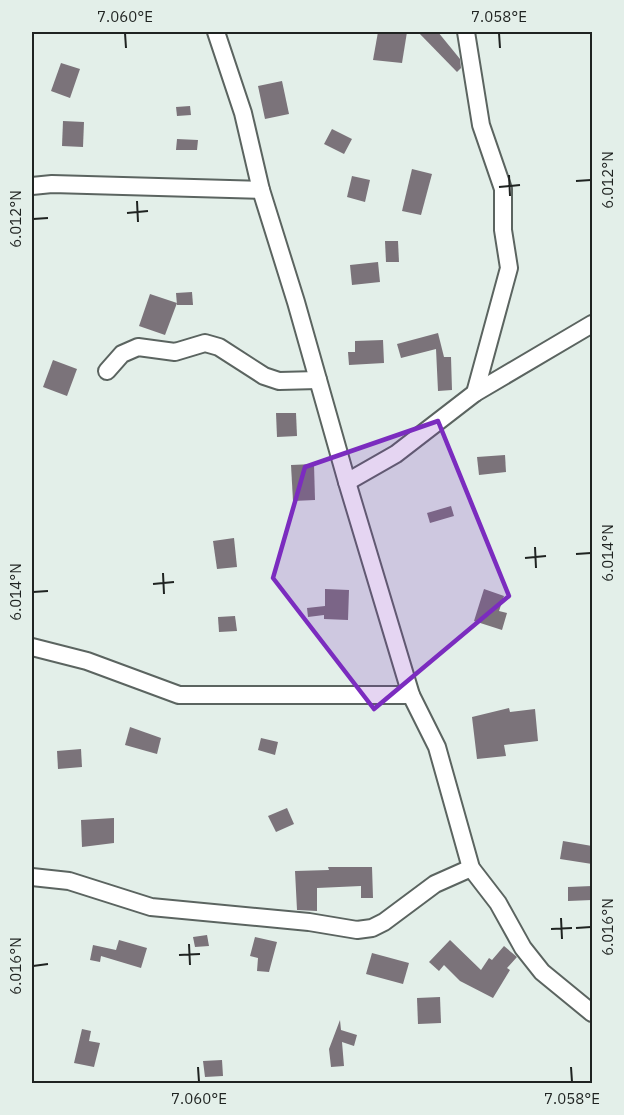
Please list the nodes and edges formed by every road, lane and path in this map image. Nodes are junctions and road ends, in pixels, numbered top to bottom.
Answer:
1 (216, 32) edge
2 (466, 32) edge
3 (32, 186) edge
4 (261, 190) junction
5 (592, 324) edge
6 (107, 371) dead end
7 (318, 380) junction
8 (475, 393) junction
9 (347, 482) junction
10 (32, 647) edge
11 (411, 695) junction
12 (471, 868) junction
13 (32, 877) edge
14 (592, 1013) edge

1 - 4 street
2 - 8 street
3 - 4 street
4 - 7 street
5 - 8 street
6 - 7 street
7 - 9 street
8 - 9 street
9 - 11 street
10 - 11 street
11 - 12 street
12 - 13 street
12 - 14 street

